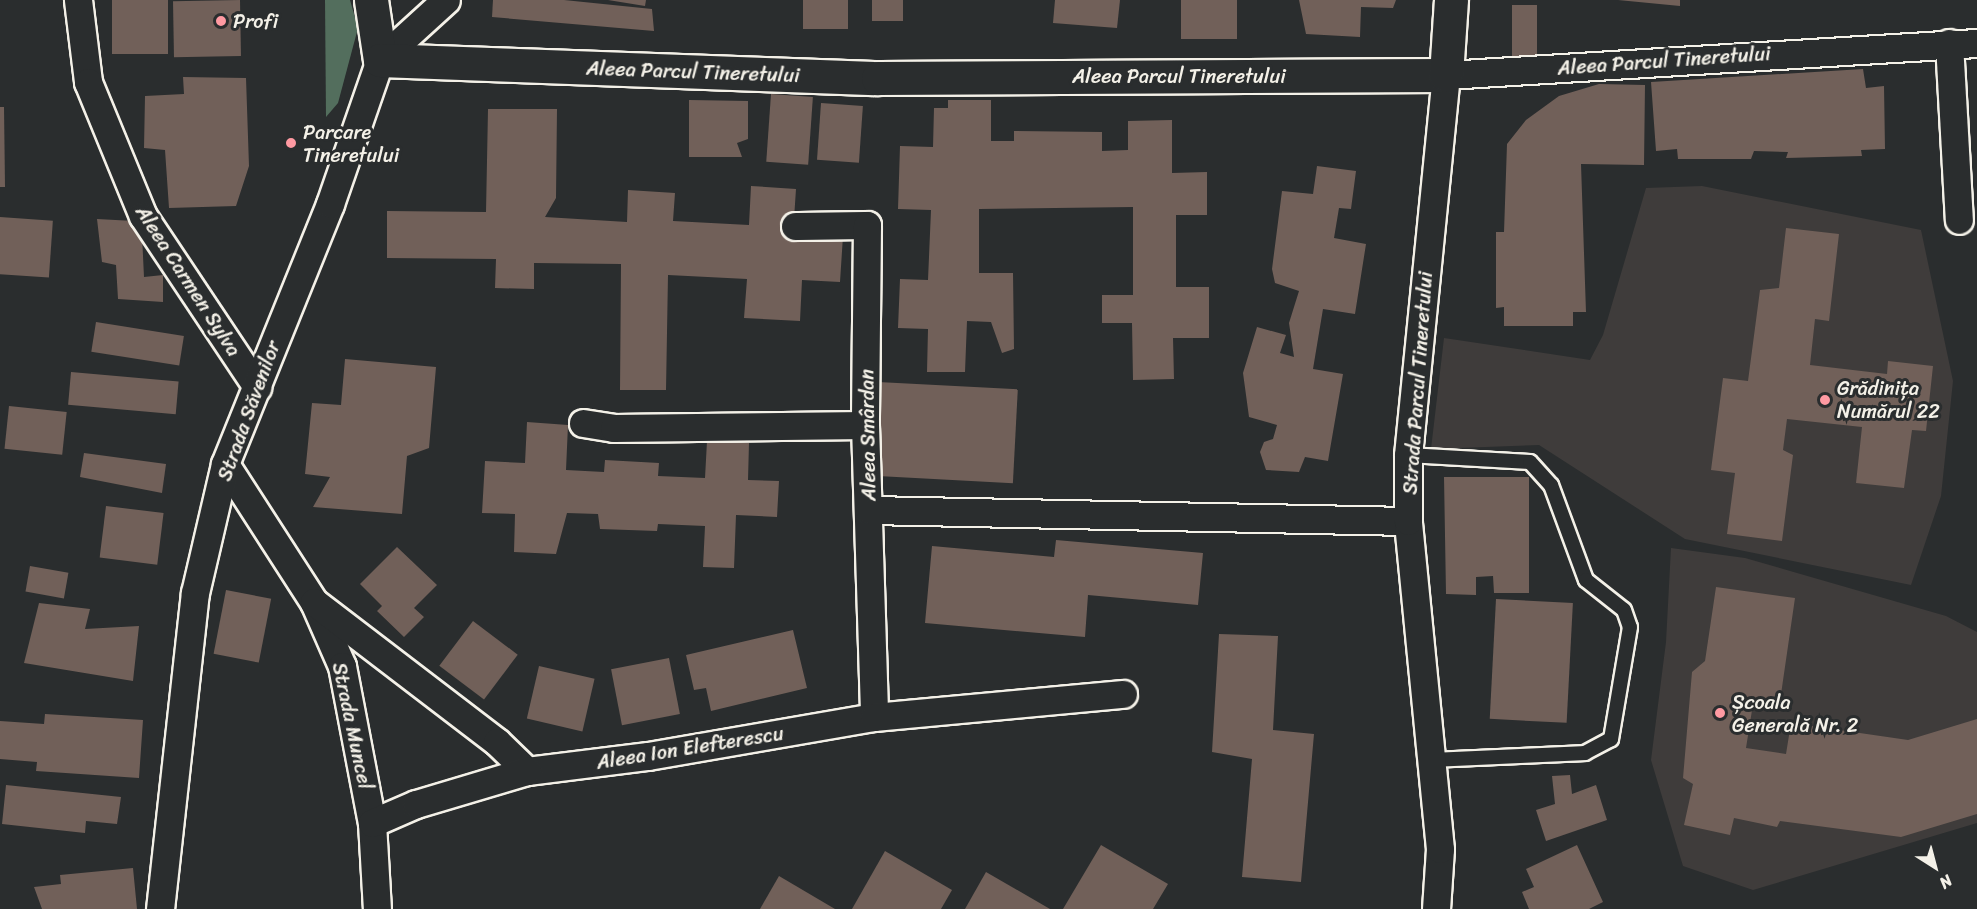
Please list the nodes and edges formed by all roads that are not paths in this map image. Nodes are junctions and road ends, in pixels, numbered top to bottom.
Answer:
1 (78, 0) edge
2 (371, 0) edge
3 (446, 0) edge
4 (1451, 0) edge
5 (1949, 43) junction
6 (1977, 43) edge
7 (380, 60) junction
8 (1446, 75) junction
9 (1959, 220) dead end
10 (795, 226) dead end
11 (257, 387) junction
12 (583, 423) dead end
13 (865, 425) junction
14 (1408, 455) junction
15 (225, 464) junction
16 (869, 510) junction
17 (1408, 521) junction
18 (314, 602) junction
19 (1123, 694) dead end
20 (874, 717) junction
21 (1433, 760) junction
22 (527, 771) junction
23 (372, 823) junction
24 (160, 909) edge
25 (377, 909) edge
26 (1436, 909) edge

1 - 11 street, Aleea Carmen Sylva
2 - 7 street, Strada Săvenilor
3 - 7 street
4 - 8 street, Strada Parcul Tineretului
5 - 6 street, Aleea Parcul Tineretului
5 - 8 street, Aleea Parcul Tineretului
5 - 9 street
7 - 8 street, Aleea Parcul Tineretului
7 - 11 street, Strada Săvenilor
8 - 14 street, Strada Parcul Tineretului
10 - 13 street, Aleea Smârdan
11 - 15 street, Strada Săvenilor
12 - 13 street
13 - 16 street, Aleea Smârdan
14 - 17 street, Strada Parcul Tineretului
14 - 21 lane
15 - 18 street, Strada Muncel
15 - 24 street, Strada Săvenilor
16 - 17 street
16 - 20 street, Aleea Smârdan
17 - 21 street, Strada Parcul Tineretului
18 - 22 street
18 - 23 street, Strada Muncel
19 - 20 street, Aleea Ion Elefterescu
20 - 22 street, Aleea Ion Elefterescu
21 - 26 street, Strada Parcul Tineretului
22 - 23 street, Aleea Ion Elefterescu
23 - 25 street, Strada Muncel

